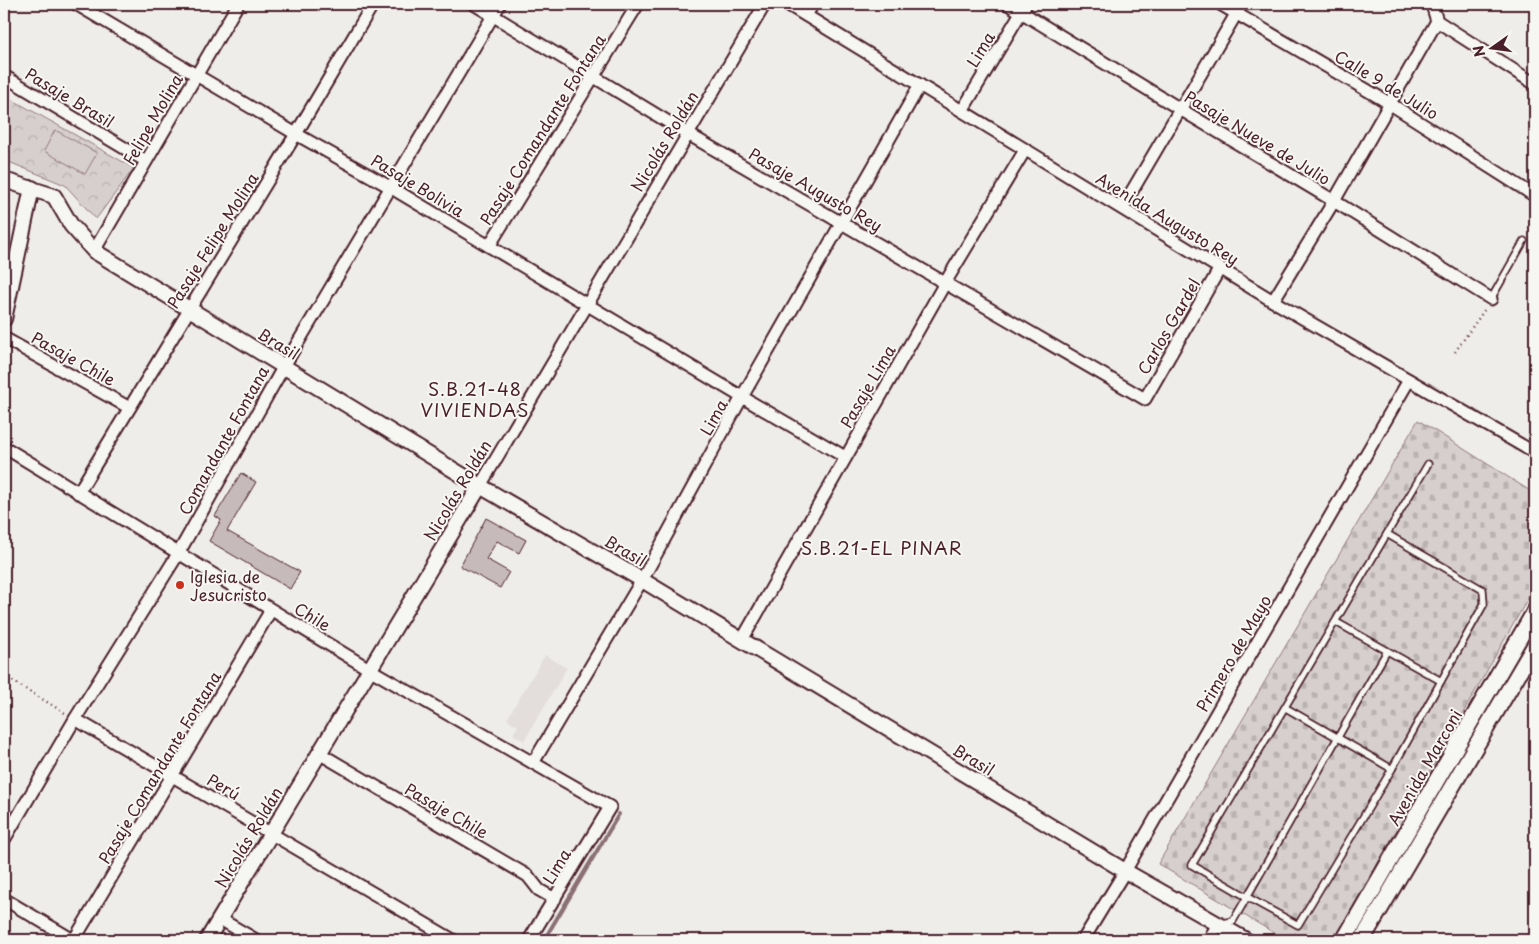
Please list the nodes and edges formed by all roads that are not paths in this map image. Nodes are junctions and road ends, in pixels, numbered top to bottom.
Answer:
1 (76, 4) edge
2 (238, 4) edge
3 (373, 4) edge
4 (474, 4) edge
5 (500, 4) edge
6 (638, 4) edge
7 (765, 4) edge
8 (787, 4) edge
9 (813, 4) edge
10 (1008, 4) edge
11 (1220, 4) edge
12 (1430, 4) edge
13 (1024, 8) edge
14 (1239, 8) edge
15 (494, 15) junction
16 (806, 15) junction
17 (1437, 22) junction
18 (197, 75) junction
19 (4, 76) edge
20 (593, 76) junction
21 (1535, 84) edge
22 (920, 85) junction
23 (1389, 103) junction
24 (1180, 109) junction
25 (962, 111) junction
26 (296, 134) junction
27 (688, 134) junction
28 (1025, 150) junction
29 (146, 161) junction
30 (4, 180) edge
31 (390, 187) junction
32 (32, 188) junction
33 (1535, 196) edge
34 (1334, 201) junction
35 (1122, 208) junction
36 (842, 223) junction
37 (1524, 241) dead end
38 (489, 246) junction
39 (94, 251) junction
40 (1220, 268) junction
41 (945, 283) junction
42 (1491, 299) joint
43 (1273, 301) junction
44 (587, 305) junction
45 (188, 309) junction
46 (4, 319) edge
47 (4, 338) edge
48 (284, 366) junction
49 (1408, 380) junction
50 (742, 397) junction
51 (1145, 399) joint
52 (128, 407) junction
53 (4, 447) edge
54 (1535, 453) edge
55 (845, 457) junction
56 (1428, 464) dead end
57 (480, 486) junction
58 (78, 493) junction
59 (1387, 534) junction
60 (178, 554) junction
61 (642, 580) junction
62 (271, 610) junction
63 (1535, 611) edge
64 (1336, 622) junction
65 (742, 640) junction
66 (1535, 645) edge
67 (1387, 651) junction
68 (369, 669) junction
69 (1441, 681) junction
70 (1286, 708) junction
71 (75, 719) junction
72 (1338, 738) junction
73 (319, 753) junction
74 (532, 763) junction
75 (1392, 769) junction
76 (173, 775) junction
77 (610, 807) joint
78 (271, 833) junction
79 (4, 840) edge
80 (1126, 871) junction
81 (1247, 897) junction
82 (4, 899) edge
83 (555, 899) junction
84 (220, 918) junction
85 (1218, 924) junction
86 (74, 940) edge
87 (206, 940) edge
88 (256, 940) edge
89 (453, 940) edge
90 (530, 940) edge
91 (1084, 940) edge
92 (1209, 940) edge
93 (1246, 940) edge
94 (1344, 940) edge
95 (1362, 940) edge

1 - 18 street, Pasaje Bolivia
2 - 18 street, Felipe Molina
3 - 26 street, Pasaje Felipe Molina
4 - 15 street, Pasaje Augusto Rey
5 - 15 street, Comandante Fontana
6 - 20 street, Pasaje Comandante Fontana
7 - 27 street, Nicolás Roldán
8 - 16 street, Avenida Augusto Rey
9 - 16 street
10 - 13 street, Pasaje Nueve de Julio
11 - 14 street, Calle 9 de Julio
12 - 17 street
13 - 24 street, Pasaje Nueve de Julio
13 - 25 street, Lima
14 - 23 street, Calle 9 de Julio
14 - 24 street
15 - 20 street, Pasaje Augusto Rey
15 - 31 street, Comandante Fontana
16 - 22 street, Avenida Augusto Rey
17 - 21 street
17 - 23 street
18 - 26 street, Pasaje Bolivia
18 - 29 street, Felipe Molina
19 - 29 street, Pasaje Brasil
20 - 27 street, Pasaje Augusto Rey
20 - 38 street, Pasaje Comandante Fontana
22 - 25 street, Avenida Augusto Rey
22 - 36 street, Lima
23 - 33 street, Calle 9 de Julio
23 - 34 street
24 - 34 street, Pasaje Nueve de Julio
24 - 35 street
25 - 28 street, Avenida Augusto Rey
26 - 31 street, Pasaje Bolivia
26 - 45 street, Pasaje Felipe Molina
27 - 36 street, Pasaje Augusto Rey
27 - 44 street, Nicolás Roldán
28 - 35 street, Avenida Augusto Rey
28 - 41 street, Pasaje Lima
29 - 39 street, Felipe Molina
30 - 32 street, Brasil
31 - 38 street, Pasaje Bolivia
31 - 48 street, Comandante Fontana
32 - 39 street, Brasil
32 - 46 street
34 - 42 street, Pasaje Nueve de Julio
34 - 43 street
35 - 40 street, Avenida Augusto Rey
36 - 41 street, Pasaje Augusto Rey
36 - 50 street, Lima
37 - 42 lane
38 - 44 street, Pasaje Bolivia
39 - 45 street, Brasil
40 - 43 street, Avenida Augusto Rey
40 - 51 street, Carlos Gardel
41 - 51 street, Pasaje Augusto Rey
41 - 55 street, Pasaje Lima
43 - 49 street, Avenida Augusto Rey
44 - 50 street, Pasaje Bolivia
44 - 57 street, Nicolás Roldán
45 - 48 street, Brasil
45 - 52 street, Pasaje Felipe Molina
47 - 52 street, Pasaje Chile
48 - 57 street, Brasil
48 - 60 street, Comandante Fontana
49 - 54 street, Avenida Augusto Rey
49 - 80 street, Primero de Mayo
50 - 55 street, Pasaje Bolivia
50 - 61 street, Lima
52 - 58 street, Pasaje Felipe Molina
53 - 58 street, Chile
55 - 65 street, Pasaje Lima
56 - 59 lane
57 - 61 street, Brasil
57 - 68 street, Nicolás Roldán
58 - 60 street, Chile
59 - 64 lane
59 - 69 lane
60 - 62 street, Chile
60 - 71 street, Comandante Fontana
61 - 65 street, Brasil
61 - 74 street, Lima
62 - 68 street, Chile
62 - 76 street, Pasaje Comandante Fontana
63 - 94 main road, Avenida Marconi
64 - 67 lane
64 - 70 lane
65 - 80 street, Brasil
66 - 95 main road, Avenida Marconi
67 - 69 lane
67 - 72 lane
68 - 73 street, Nicolás Roldán
68 - 74 street, Chile
69 - 75 lane
70 - 72 lane
70 - 81 lane
71 - 76 street, Perú
71 - 79 street, Comandante Fontana
72 - 75 lane
72 - 81 lane
73 - 78 street, Nicolás Roldán
73 - 83 street, Pasaje Chile
74 - 77 street, Chile
75 - 81 lane
76 - 78 street, Perú
76 - 86 street, Pasaje Comandante Fontana
77 - 83 street, Lima
78 - 84 street, Nicolás Roldán
78 - 89 street, Perú
80 - 85 street, Brasil
80 - 91 street, Primero de Mayo
81 - 85 lane
82 - 86 street
83 - 90 street, Lima
84 - 87 street, Nicolás Roldán
84 - 88 street
85 - 92 street
85 - 93 street, Brasil

